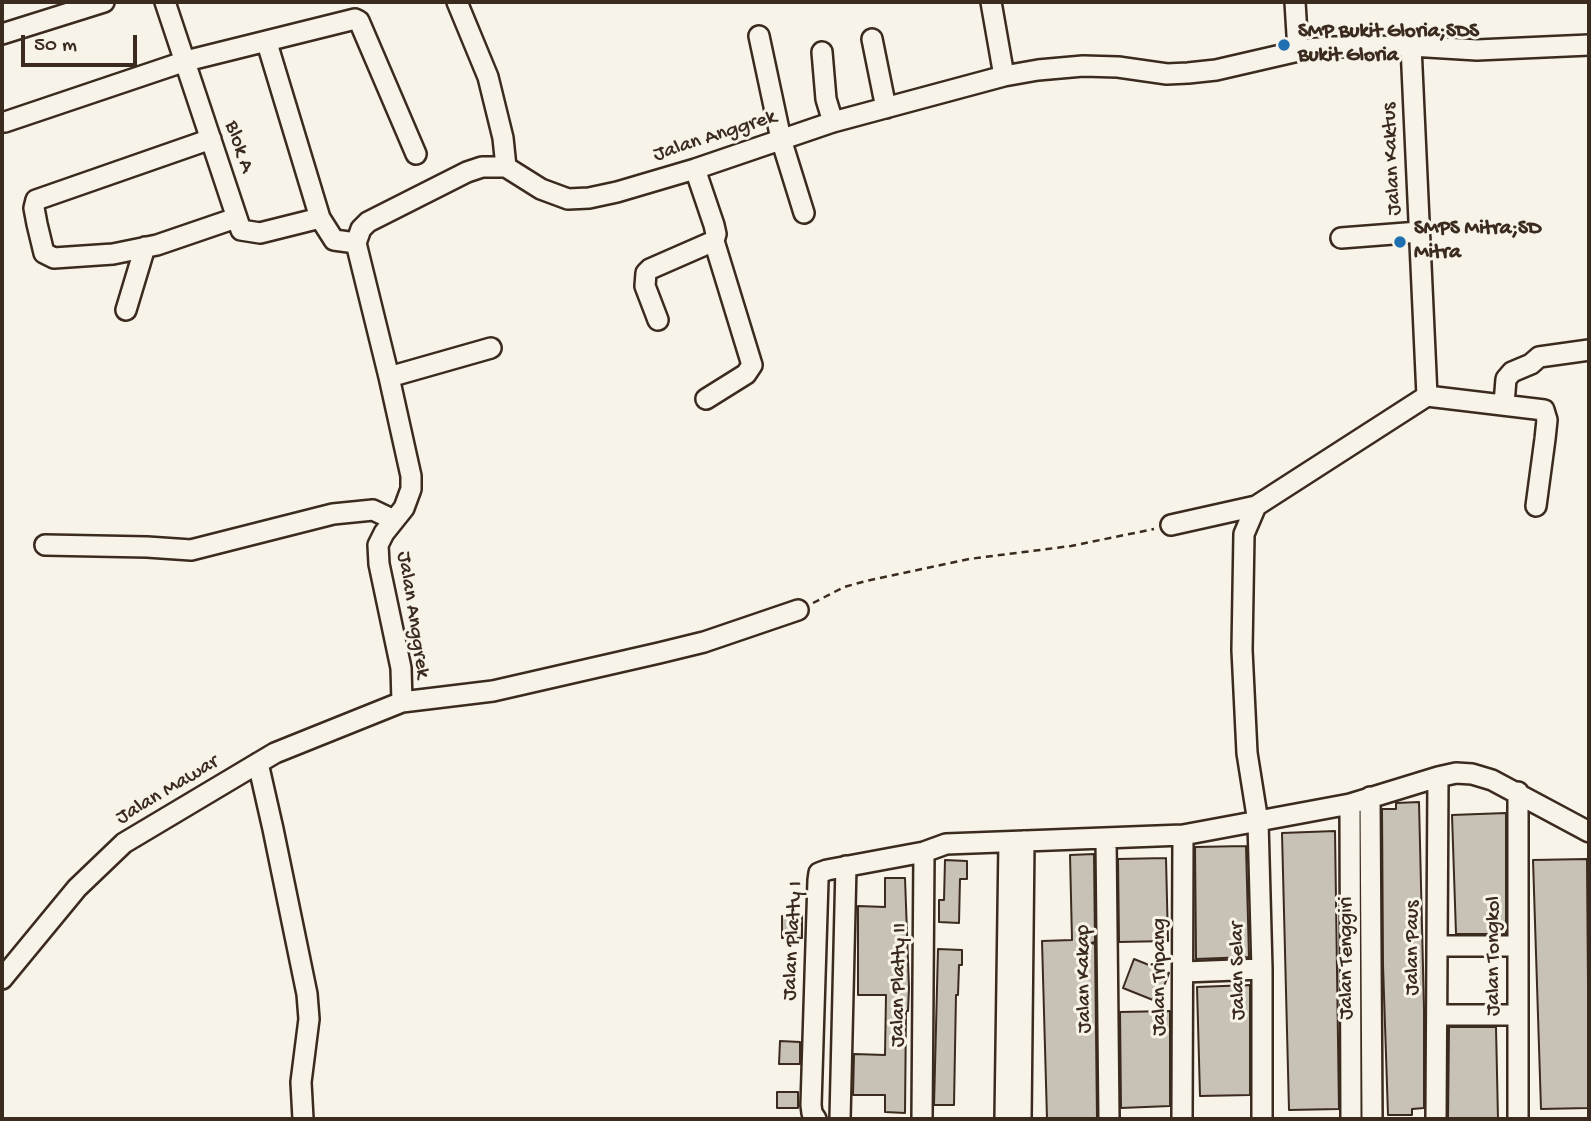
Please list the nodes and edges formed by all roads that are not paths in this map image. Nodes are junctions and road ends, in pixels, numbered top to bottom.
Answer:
1 (104, 2) edge
2 (165, 2) edge
3 (457, 2) edge
4 (991, 2) edge
5 (1295, 2) edge
6 (2, 34) edge
7 (759, 36) dead end
8 (872, 39) dead end
9 (267, 43) junction
10 (1410, 46) junction
11 (1589, 46) edge
12 (1298, 51) junction
13 (822, 52) dead end
14 (186, 61) junction
15 (1004, 76) junction
16 (886, 108) junction
17 (5, 122) dead end
18 (833, 122) junction
19 (211, 139) junction
20 (781, 139) junction
21 (416, 154) dead end
22 (506, 167) junction
23 (695, 169) junction
24 (804, 213) dead end
25 (236, 218) junction
26 (320, 218) junction
27 (1419, 232) junction
28 (1341, 238) dead end
29 (714, 241) junction
30 (356, 243) junction
31 (145, 247) junction
32 (126, 310) dead end
33 (657, 320) dead end
34 (491, 348) dead end
35 (1589, 350) edge
36 (390, 377) junction
37 (1427, 396) junction
38 (706, 399) dead end
39 (1504, 404) junction
40 (1256, 506) junction
41 (1536, 506) dead end
42 (394, 520) junction
43 (1171, 525) road end
44 (45, 545) dead end
45 (798, 610) road end
46 (402, 702) junction
47 (258, 763) junction
48 (1438, 777) junction
49 (1518, 792) junction
50 (1370, 797) junction
51 (1350, 804) junction
52 (1258, 822) junction
53 (1589, 832) edge
54 (1183, 835) junction
55 (1106, 839) junction
56 (1016, 842) junction
57 (924, 852) junction
58 (846, 866) junction
59 (1437, 946) junction
60 (1518, 946) junction
61 (1262, 969) junction
62 (1184, 972) junction
63 (2, 979) edge
64 (1518, 1015) junction
65 (1437, 1016) junction
66 (303, 1119) edge
67 (816, 1119) edge
68 (840, 1119) edge
69 (922, 1119) edge
70 (1005, 1119) edge
71 (1021, 1119) edge
72 (1109, 1119) edge
73 (1182, 1119) edge
74 (1262, 1119) edge
75 (1351, 1119) edge
76 (1372, 1119) edge
77 (1436, 1119) edge
78 (1518, 1119) edge

1 - 6 street
2 - 14 street, Blok A
3 - 22 street
4 - 15 street
5 - 12 street
7 - 20 street
8 - 16 street
9 - 14 street
9 - 21 street
9 - 26 street
10 - 11 street, Jalan Anggrek
10 - 12 street, Jalan Anggrek
10 - 27 street, Jalan Kaktus
12 - 15 street, Jalan Anggrek
13 - 18 street
14 - 17 street
14 - 19 street, Blok A
15 - 16 street, Jalan Anggrek
16 - 18 street, Jalan Anggrek
18 - 20 street, Jalan Anggrek
19 - 25 street, Blok A
19 - 31 street
20 - 23 street, Jalan Anggrek
20 - 24 street
22 - 23 street, Jalan Anggrek
22 - 30 street
23 - 29 street
25 - 26 street
25 - 31 street
26 - 30 street
27 - 28 street
27 - 37 street, Jalan Kaktus
29 - 33 street
29 - 38 street
30 - 36 street, Jalan Anggrek
31 - 32 street
34 - 36 street
35 - 39 street
36 - 42 street, Jalan Anggrek
37 - 39 street
37 - 40 street
39 - 41 street
40 - 43 street
40 - 52 street, Jalan Selar
42 - 44 street
42 - 46 street, Jalan Anggrek
45 - 46 street, Jalan Mawar
46 - 47 street, Jalan Mawar
47 - 63 street, Jalan Mawar
47 - 66 street
48 - 49 street, Jalan Platty I
48 - 50 street, Jalan Platty I
48 - 59 street, Jalan Paus
49 - 53 street, Jalan Platty I
49 - 60 street, Jalan Tongkol
50 - 51 street, Jalan Platty I
50 - 76 street, Jalan Tenggiri
51 - 52 street, Jalan Platty I
51 - 75 street, Jalan Tenggiri
52 - 54 street, Jalan Platty I
52 - 61 street, Jalan Selar
54 - 55 street, Jalan Platty I
54 - 62 street, Jalan Tripang
55 - 56 street, Jalan Platty I
55 - 72 street, Jalan Kakap
56 - 57 street, Jalan Platty I
56 - 70 street
56 - 71 street
57 - 58 street, Jalan Platty I
57 - 69 street, Jalan Platty II
58 - 67 street, Jalan Platty I
58 - 68 street
59 - 60 street
59 - 65 street, Jalan Paus
60 - 64 street, Jalan Tongkol
61 - 62 street
61 - 74 street, Jalan Selar
62 - 73 street, Jalan Tripang
64 - 65 street
64 - 78 street, Jalan Tongkol
65 - 77 street, Jalan Paus

